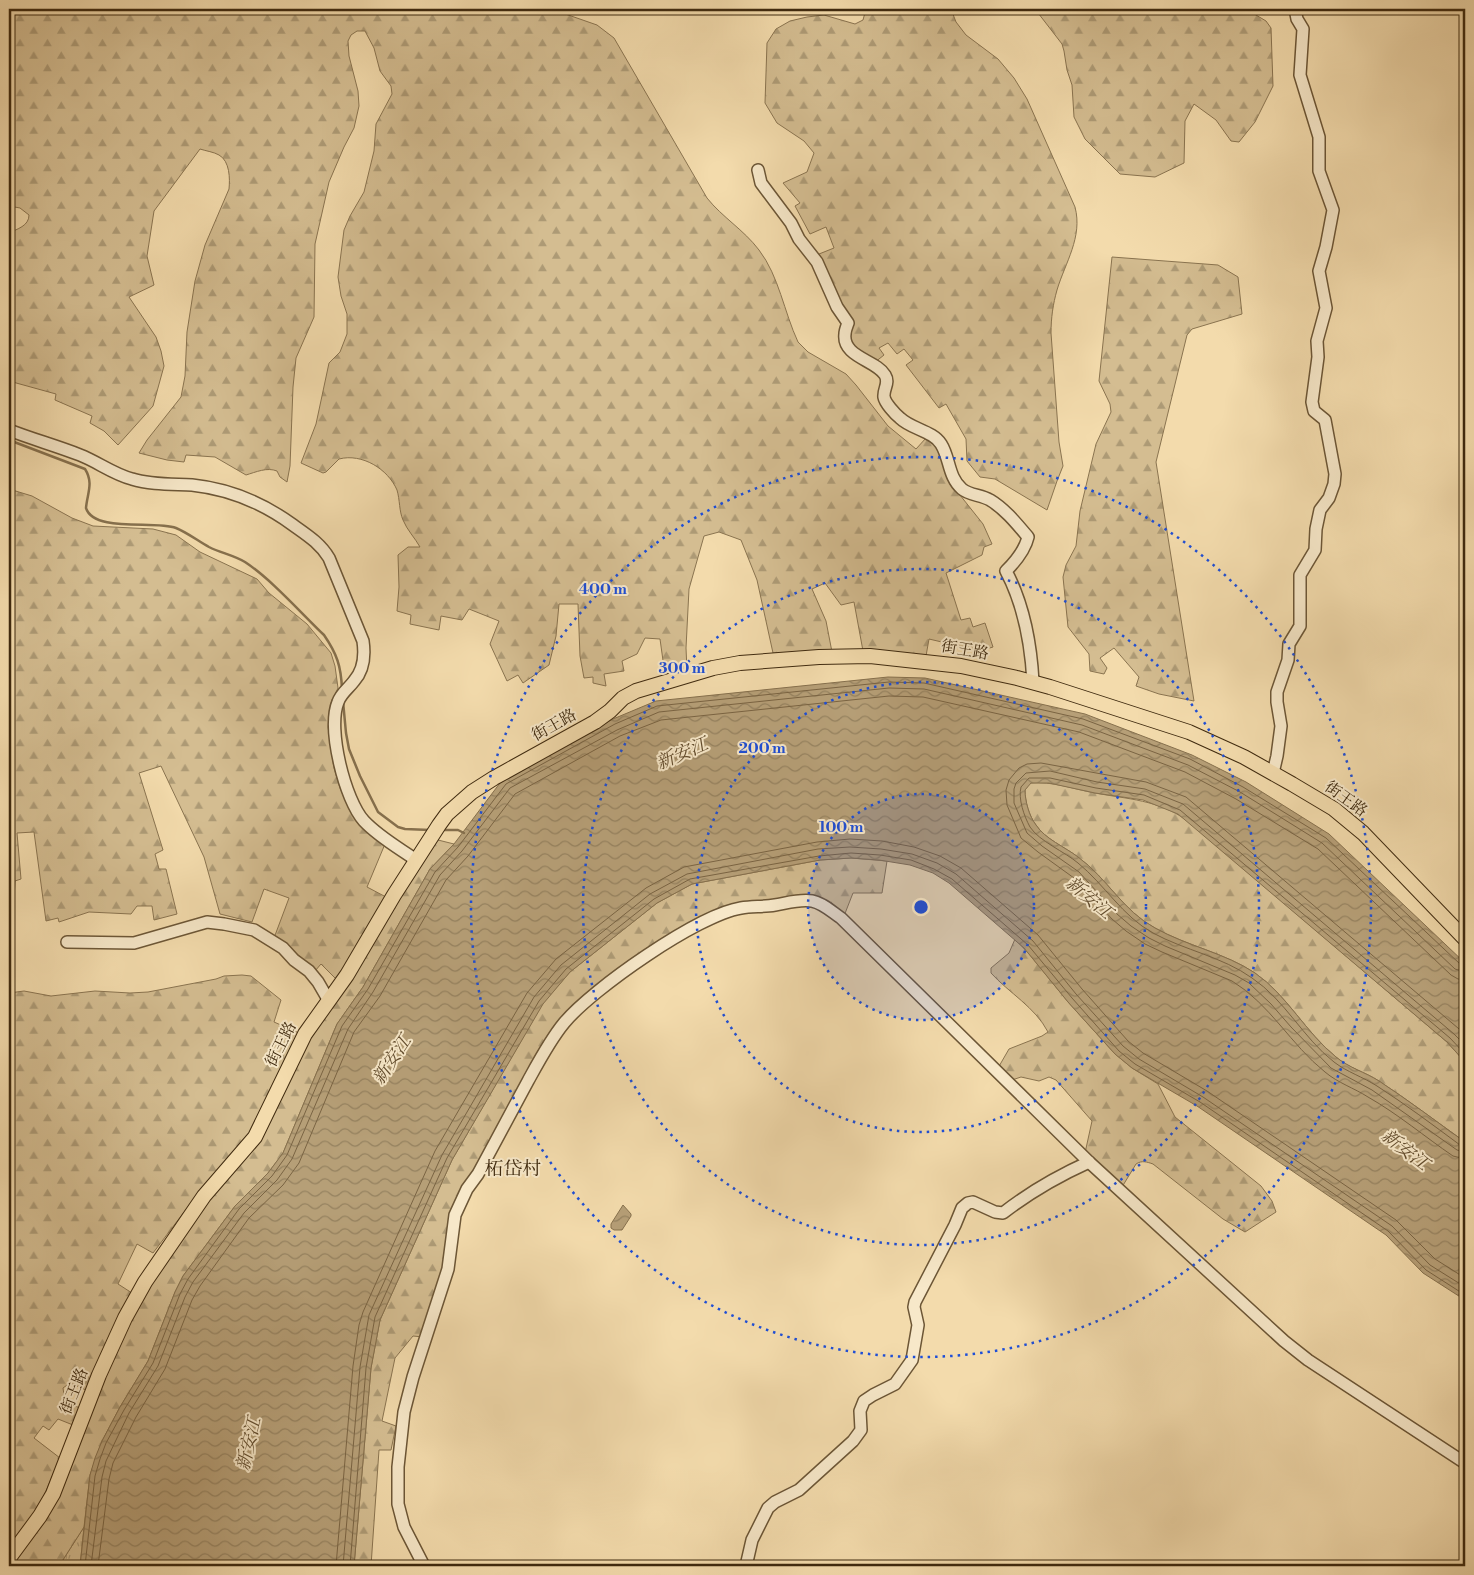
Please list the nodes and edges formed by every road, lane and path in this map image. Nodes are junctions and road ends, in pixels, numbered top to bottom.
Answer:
1 (1295, 9) edge
2 (758, 170) dead end
3 (9, 430) edge
4 (1032, 682) junction
5 (1273, 773) junction
6 (416, 860) junction
7 (1465, 939) edge
8 (67, 942) dead end
9 (329, 1001) junction
10 (1089, 1162) junction
11 (1465, 1463) edge
12 (9, 1558) edge
13 (424, 1566) edge
14 (746, 1566) edge

1 - 5 street
2 - 4 street
3 - 6 street
4 - 5 main road, 街王路
4 - 6 main road, 街王路
5 - 7 main road, 街王路
6 - 9 main road, 街王路
8 - 9 street
9 - 12 main road, 街王路
10 - 11 street
10 - 13 street
10 - 14 street

